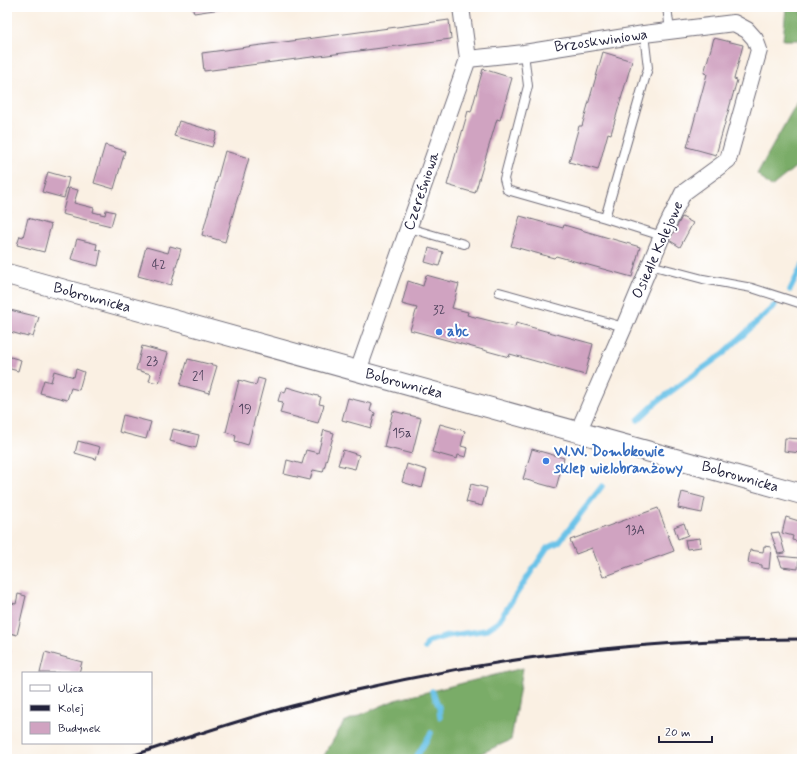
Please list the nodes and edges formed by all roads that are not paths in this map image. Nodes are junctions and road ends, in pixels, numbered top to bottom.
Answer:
1 (461, 7) edge
2 (667, 7) edge
3 (734, 23) joint
4 (670, 31) junction
5 (644, 34) junction
6 (524, 53) junction
7 (468, 59) junction
8 (605, 218) junction
9 (409, 228) junction
10 (662, 236) junction
11 (464, 244) dead end
12 (650, 265) junction
13 (7, 274) edge
14 (499, 292) dead end
15 (802, 304) edge
16 (624, 327) junction
17 (358, 372) junction
18 (578, 432) junction
19 (802, 494) edge

1 - 7 street, Czereśniowa
2 - 4 lane
3 - 4 street, Brzoskwiniowa
3 - 10 street, Osiedle Kolejowe
4 - 5 street, Brzoskwiniowa
5 - 6 street, Brzoskwiniowa
5 - 8 lane
6 - 7 street, Brzoskwiniowa
6 - 8 lane
7 - 9 street, Czereśniowa
8 - 10 lane
9 - 11 lane
9 - 17 street, Czereśniowa
10 - 12 street, Osiedle Kolejowe
12 - 15 lane
12 - 16 street, Osiedle Kolejowe
13 - 17 street, Bobrownicka
14 - 16 lane
16 - 18 street, Osiedle Kolejowe
17 - 18 street, Bobrownicka
18 - 19 street, Bobrownicka

